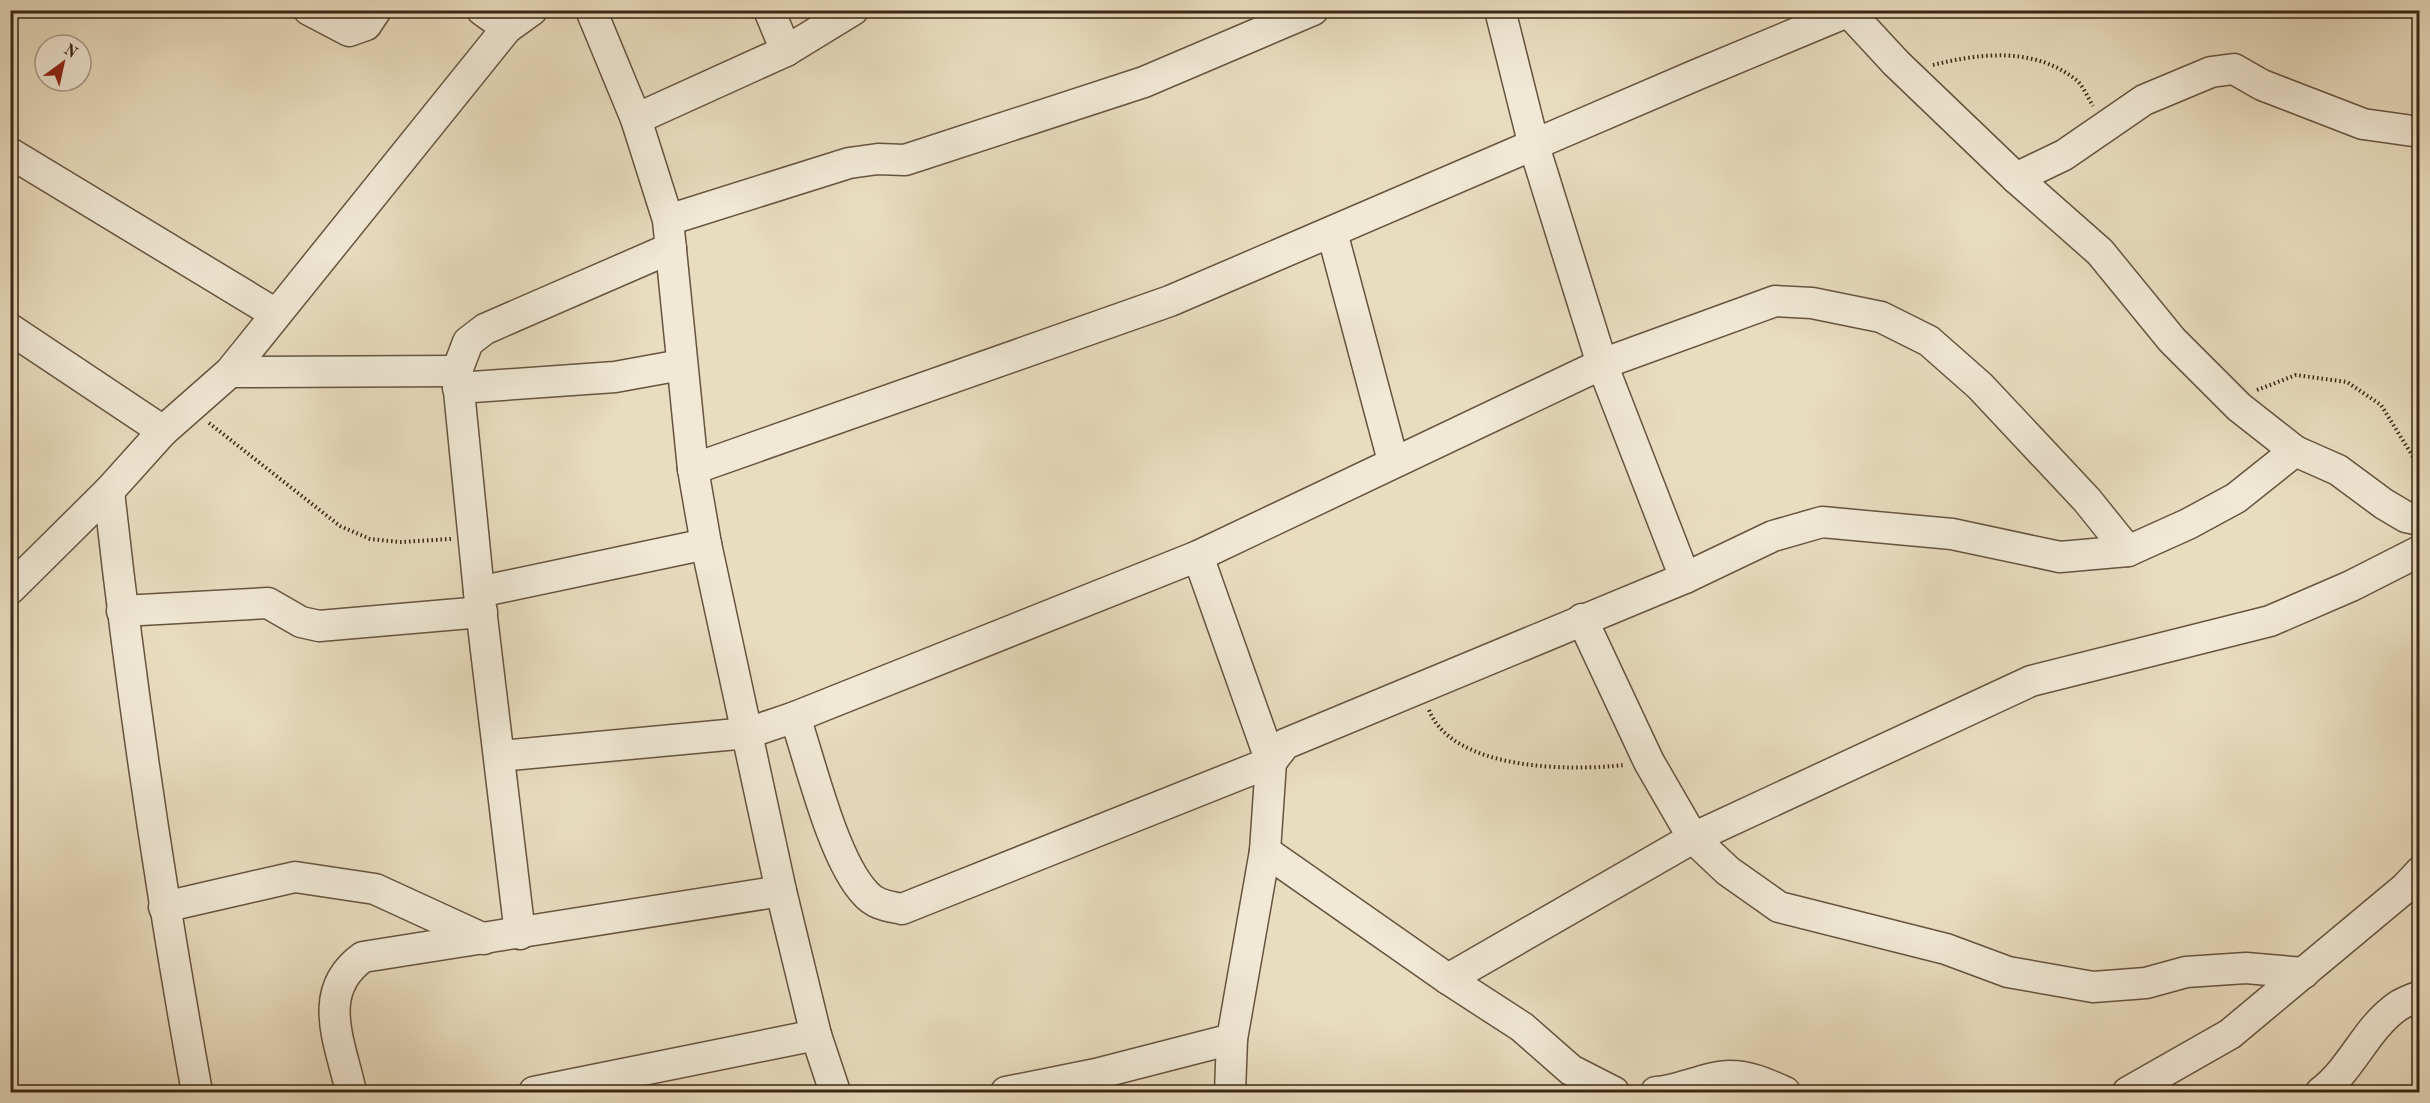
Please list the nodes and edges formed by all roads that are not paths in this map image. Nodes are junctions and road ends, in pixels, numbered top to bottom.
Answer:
1 (309, 10) edge
2 (376, 10) edge
3 (482, 10) edge
4 (532, 10) edge
5 (591, 10) edge
6 (769, 10) edge
7 (853, 10) edge
8 (1314, 10) edge
9 (1500, 10) edge
10 (1849, 11) edge
11 (507, 28) junction
12 (786, 51) junction
13 (636, 119) junction
14 (2420, 132) edge
15 (1534, 146) junction
16 (10, 153) edge
17 (2016, 178) junction
18 (1332, 232) junction
19 (670, 234) junction
20 (276, 314) junction
21 (10, 329) edge
22 (1602, 364) junction
23 (681, 365) junction
24 (230, 372) junction
25 (458, 380) junction
26 (163, 431) junction
27 (2295, 451) junction
28 (1393, 461) junction
29 (693, 469) junction
30 (109, 490) junction
31 (2420, 520) edge
32 (706, 544) junction
33 (2127, 550) junction
34 (2420, 551) edge
35 (1198, 556) junction
36 (1685, 578) junction
37 (10, 589) edge
38 (480, 602) junction
39 (122, 611) junction
40 (1582, 619) junction
41 (795, 717) junction
42 (748, 733) junction
43 (500, 756) junction
44 (1271, 762) junction
45 (1693, 838) junction
46 (1265, 851) junction
47 (2420, 872) edge
48 (781, 891) junction
49 (164, 907) junction
50 (520, 934) junction
51 (484, 939) junction
52 (2304, 972) junction
53 (1448, 979) junction
54 (2420, 996) edge
55 (816, 1035) junction
56 (1232, 1039) junction
57 (1593, 1089) edge
58 (1019, 1091) edge
59 (196, 1092) edge
60 (351, 1092) edge
61 (534, 1092) edge
62 (835, 1092) edge
63 (1230, 1092) edge
64 (1656, 1092) edge
65 (1785, 1092) edge
66 (2128, 1092) edge
67 (2321, 1092) edge

1 - 2 street
3 - 11 street
4 - 11 street
5 - 13 street
6 - 12 street
7 - 12 street
8 - 19 street
9 - 15 street
10 - 15 street
10 - 17 street
11 - 20 street
12 - 13 street
13 - 19 street
14 - 17 street
15 - 18 street
15 - 22 street
16 - 20 street
17 - 27 street
18 - 28 street
18 - 29 street
19 - 23 street
19 - 25 street
20 - 24 street
21 - 26 street
22 - 28 street
22 - 33 street
22 - 36 street
23 - 25 street
23 - 29 street
24 - 25 street
24 - 26 street
25 - 38 street
26 - 30 street
27 - 31 street
27 - 33 street
28 - 35 street
29 - 32 street
30 - 37 street
30 - 39 street
32 - 38 street
32 - 42 street
33 - 36 street
34 - 45 street
35 - 41 street
35 - 44 street
36 - 40 street
38 - 39 street
38 - 43 street
39 - 49 street
40 - 44 street
40 - 45 street
41 - 42 street
41 - 44 street
42 - 43 street
42 - 48 street
43 - 50 street
44 - 46 street
45 - 52 street
45 - 53 street
46 - 53 street
46 - 56 street
47 - 52 street
48 - 50 street
48 - 55 street
49 - 51 street
49 - 59 street
50 - 51 street
51 - 60 street
52 - 66 street
53 - 57 street
54 - 67 street
55 - 61 street
55 - 62 street
56 - 58 street
56 - 63 street
64 - 65 street

